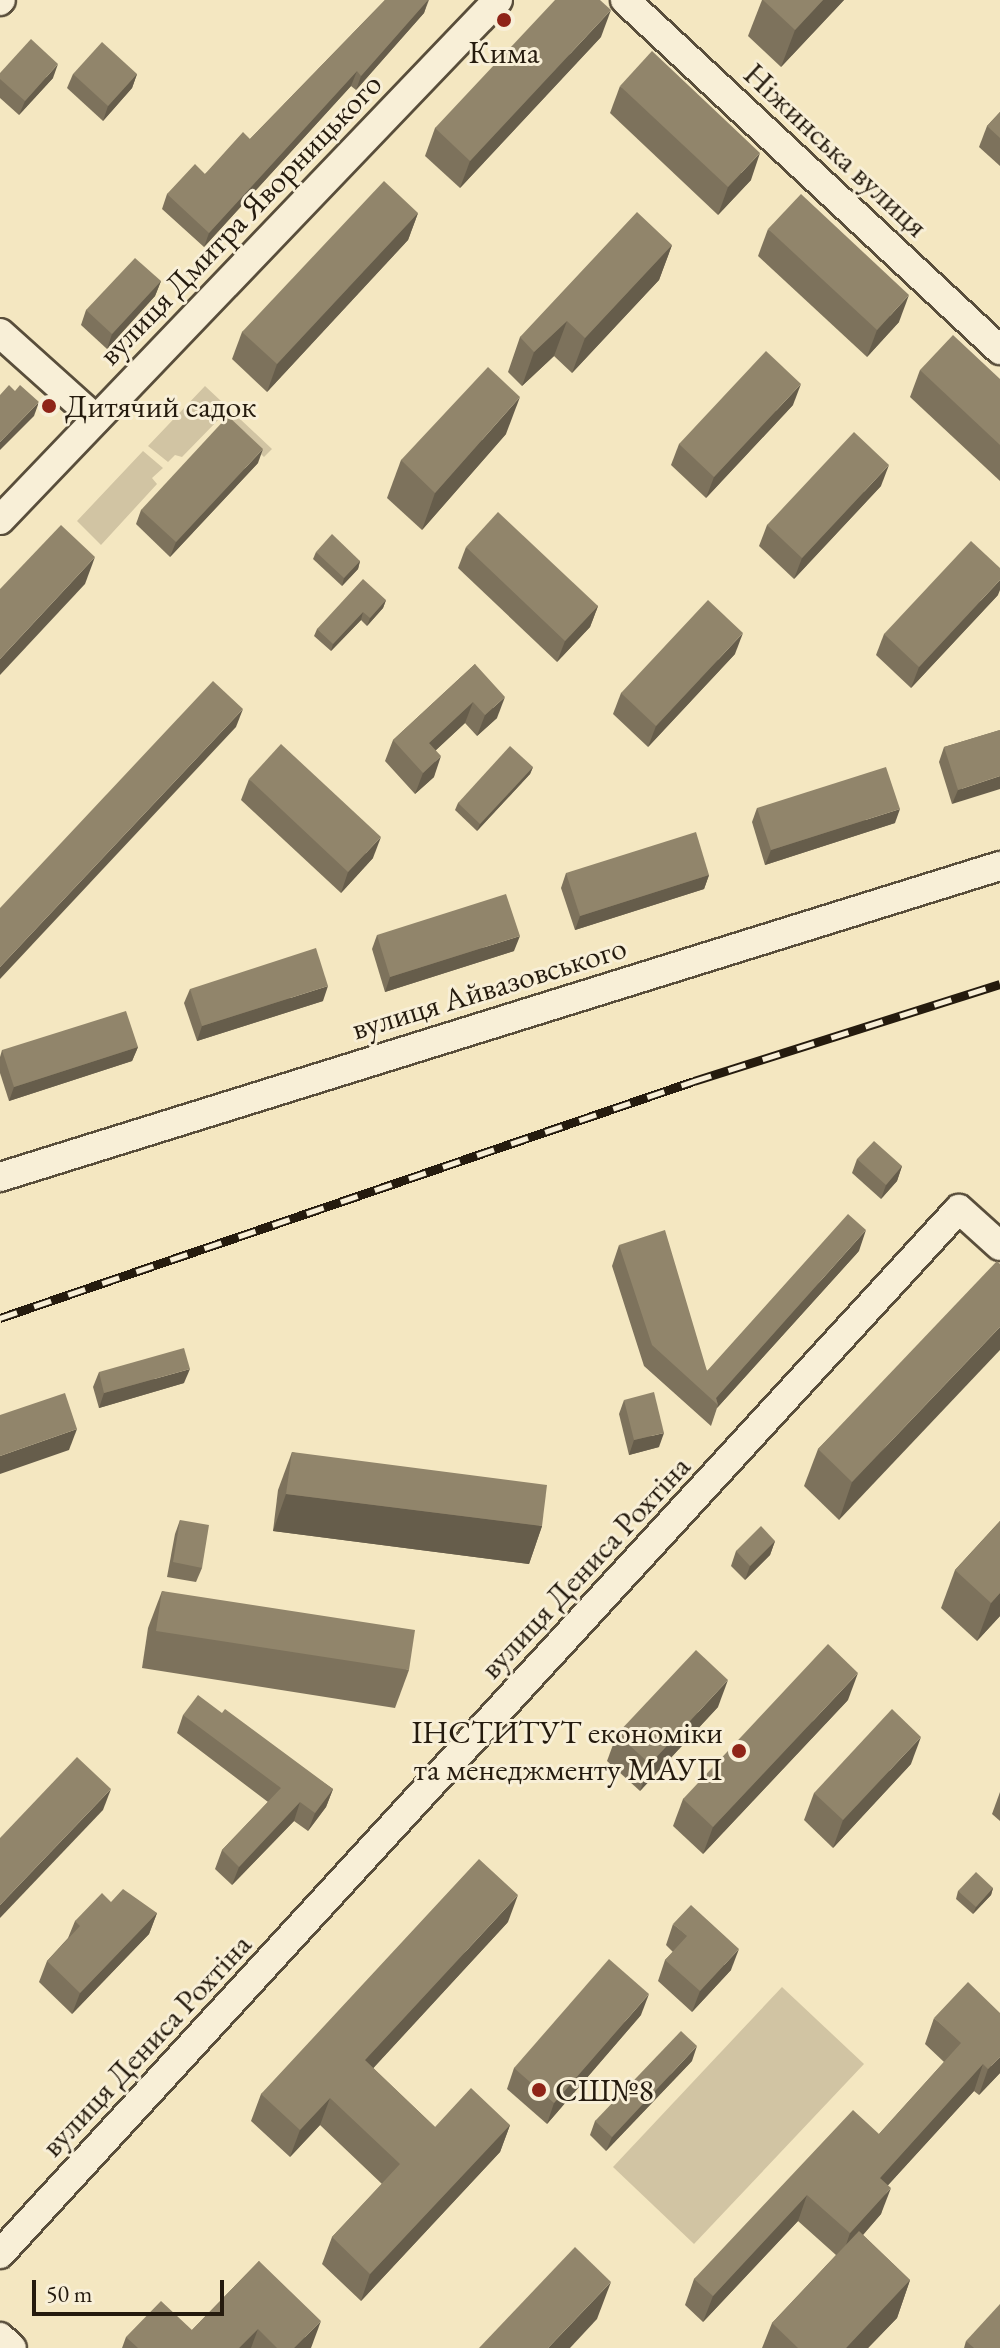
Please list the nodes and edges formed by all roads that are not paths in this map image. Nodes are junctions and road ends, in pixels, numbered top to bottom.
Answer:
1 (498, 0) edge
2 (625, 0) edge
3 (0, 333) edge
4 (1000, 350) edge
5 (96, 419) junction
6 (0, 520) edge
7 (1000, 866) edge
8 (0, 1177) edge
9 (1000, 1246) edge
10 (0, 2254) edge
11 (0, 2337) edge
12 (12, 2348) edge

1 - 5 street, вулиця Дмитра Яворницького
2 - 4 street, Ніжинська вулиця
3 - 5 street
5 - 6 street, вулиця Дмитра Яворницького
7 - 8 street, вулиця Айвазовського
9 - 10 street, вулиця Дениса Рохтіна
11 - 12 street

